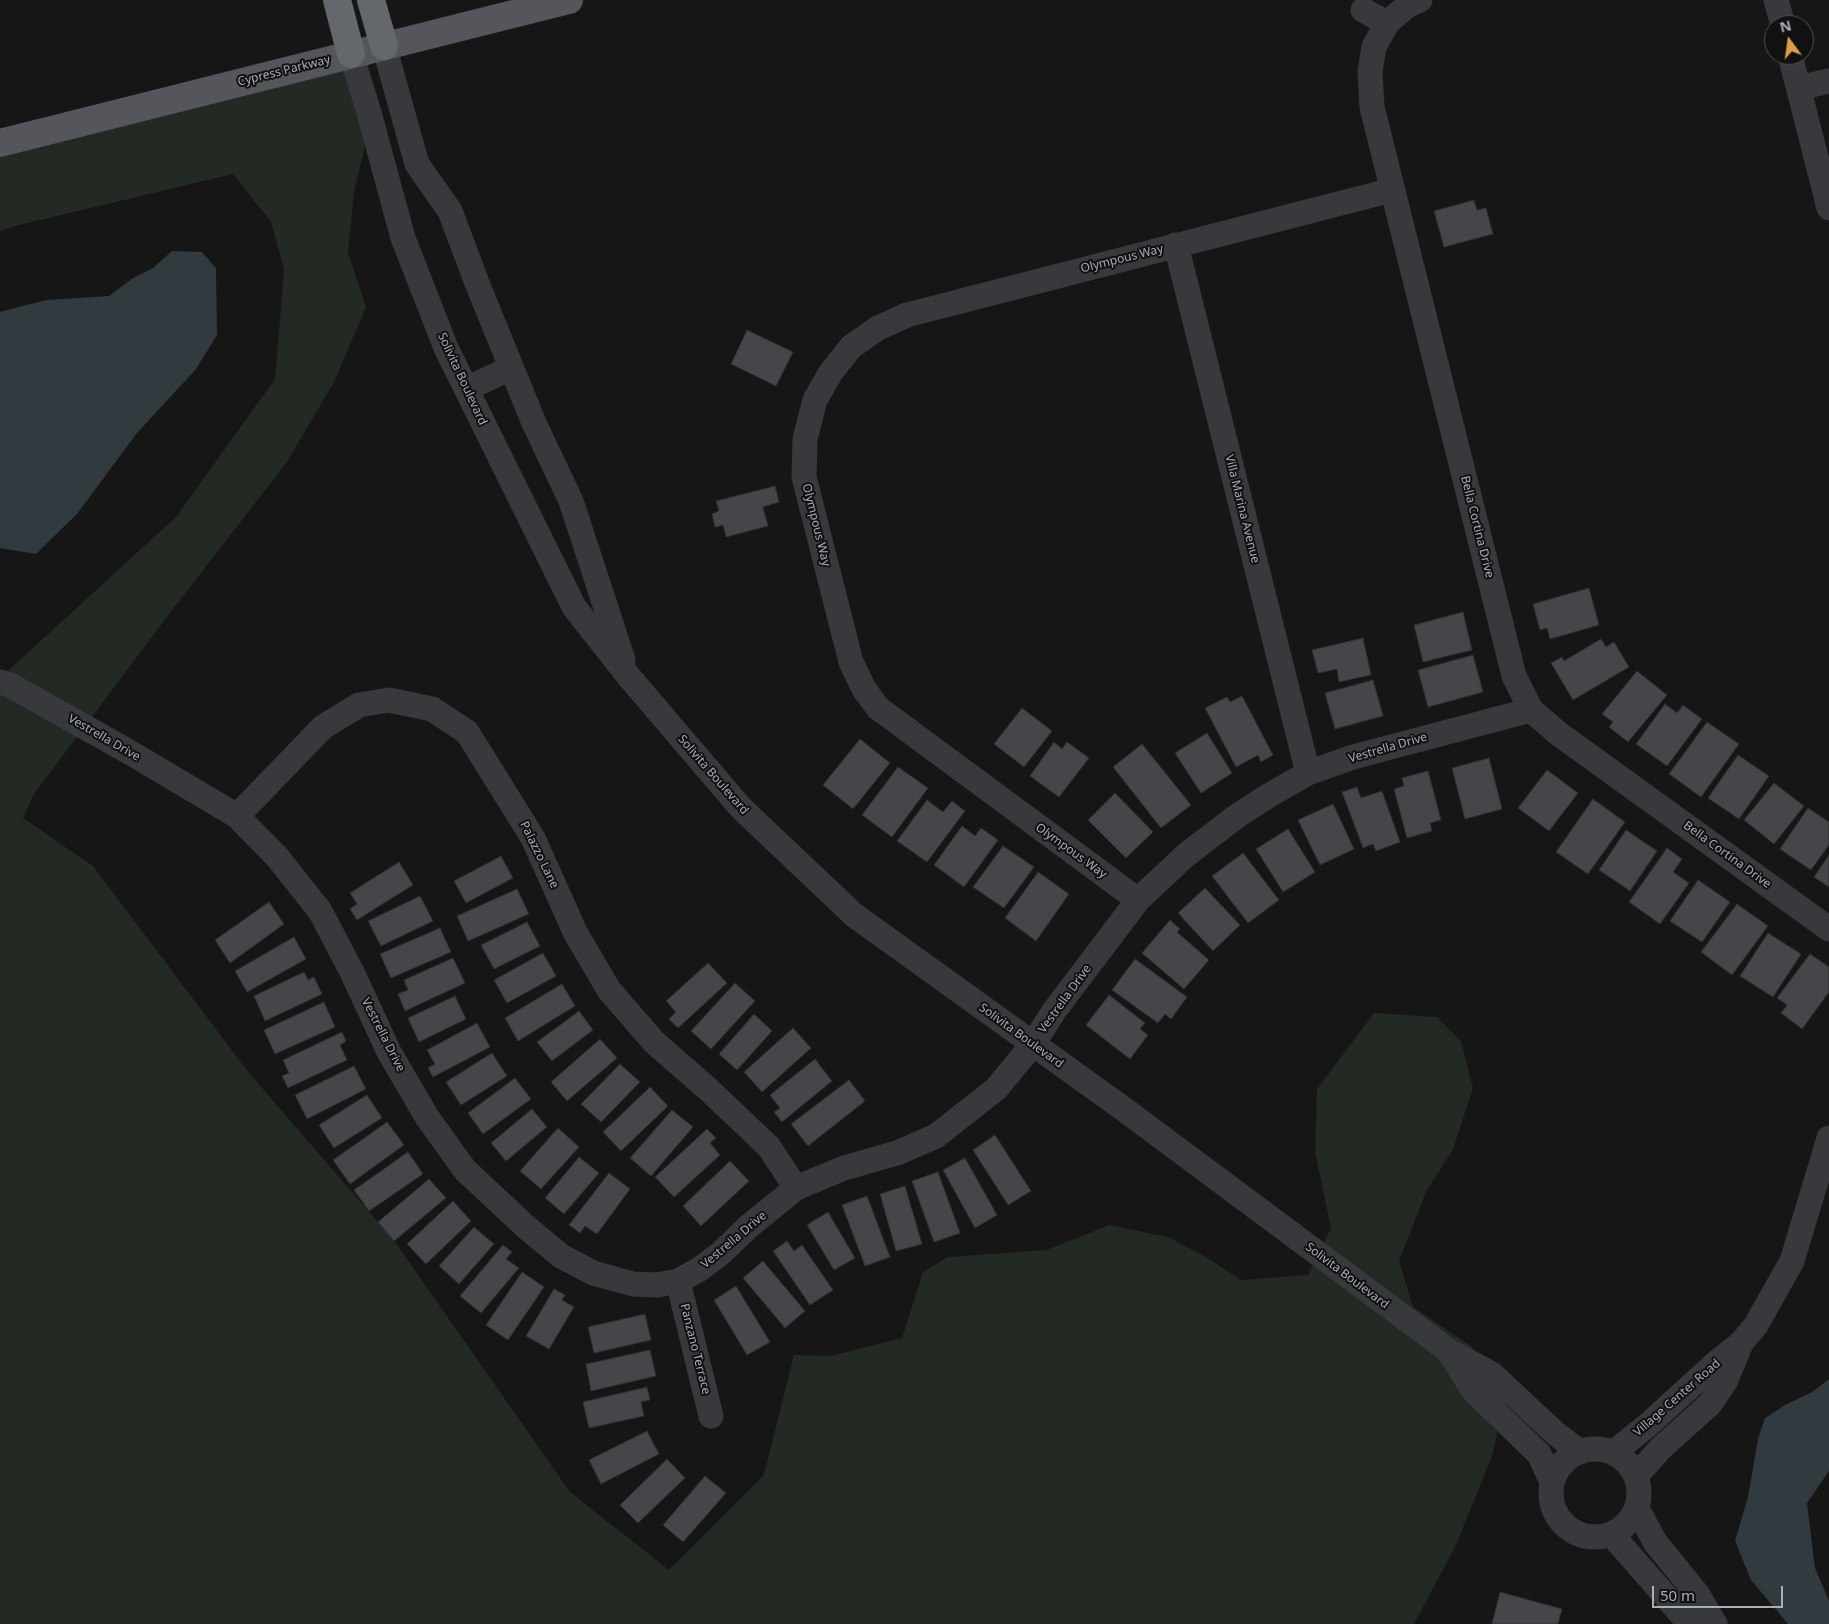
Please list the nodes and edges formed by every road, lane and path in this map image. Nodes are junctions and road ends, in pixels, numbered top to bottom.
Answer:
1 (337, 0) edge
2 (370, 0) edge
3 (568, 0) edge
4 (1420, 0) edge
5 (1776, 0) edge
6 (1363, 10) dead end
7 (1780, 15) edge
8 (1387, 23) junction
9 (384, 46) junction
10 (351, 54) junction
11 (1793, 65) edge
12 (1829, 81) edge
13 (1799, 88) junction
14 (0, 143) edge
15 (1392, 190) junction
16 (1829, 208) edge
17 (1176, 245) junction
18 (511, 368) junction
19 (466, 389) junction
20 (630, 678) junction
21 (0, 682) edge
22 (1531, 710) junction
23 (1308, 773) junction
24 (237, 816) junction
25 (1138, 900) junction
26 (1829, 929) edge
27 (1032, 1044) junction
28 (1829, 1138) edge
29 (796, 1188) junction
30 (678, 1281) junction
31 (1741, 1343) junction
32 (1449, 1351) junction
33 (711, 1416) dead end
34 (1580, 1452) junction
35 (1613, 1453) junction
36 (1636, 1476) junction
37 (1551, 1480) junction
38 (1637, 1508) junction
39 (1610, 1534) junction
40 (1690, 1624) edge
41 (1715, 1624) edge

1 - 10 highway
2 - 9 highway
3 - 9 main road, Cypress Parkway
4 - 8 street, Bella Cortina Drive
5 - 7 street
6 - 8 street
8 - 15 street, Bella Cortina Drive
9 - 10 main road, Cypress Parkway
9 - 18 street, Solivita Boulevard
10 - 14 main road, Cypress Parkway
10 - 19 street, Solivita Boulevard
11 - 13 street
12 - 13 street
13 - 16 street
15 - 17 street, Olympous Way
15 - 22 street, Bella Cortina Drive
17 - 23 street, Villa Marina Avenue
17 - 25 street, Olympous Way
18 - 19 street
18 - 20 street, Solivita Boulevard
19 - 20 street, Solivita Boulevard
20 - 27 street, Solivita Boulevard
21 - 24 street, Vestrella Drive
22 - 23 street, Vestrella Drive
22 - 26 street, Bella Cortina Drive
23 - 25 street, Vestrella Drive
24 - 29 street, Palazzo Lane
24 - 30 street, Vestrella Drive
25 - 27 street, Vestrella Drive
27 - 29 street, Vestrella Drive
27 - 32 street, Solivita Boulevard
28 - 31 street, Village Center Road
29 - 30 street, Vestrella Drive
30 - 33 street, Panzano Terrace
31 - 35 street, Village Center Road
31 - 36 street, Village Center Road
32 - 34 street, Solivita Boulevard
32 - 37 street, Solivita Boulevard
34 - 35 street
34 - 37 street
35 - 36 street
36 - 38 street
37 - 39 street
38 - 39 street
38 - 41 street
39 - 40 street

